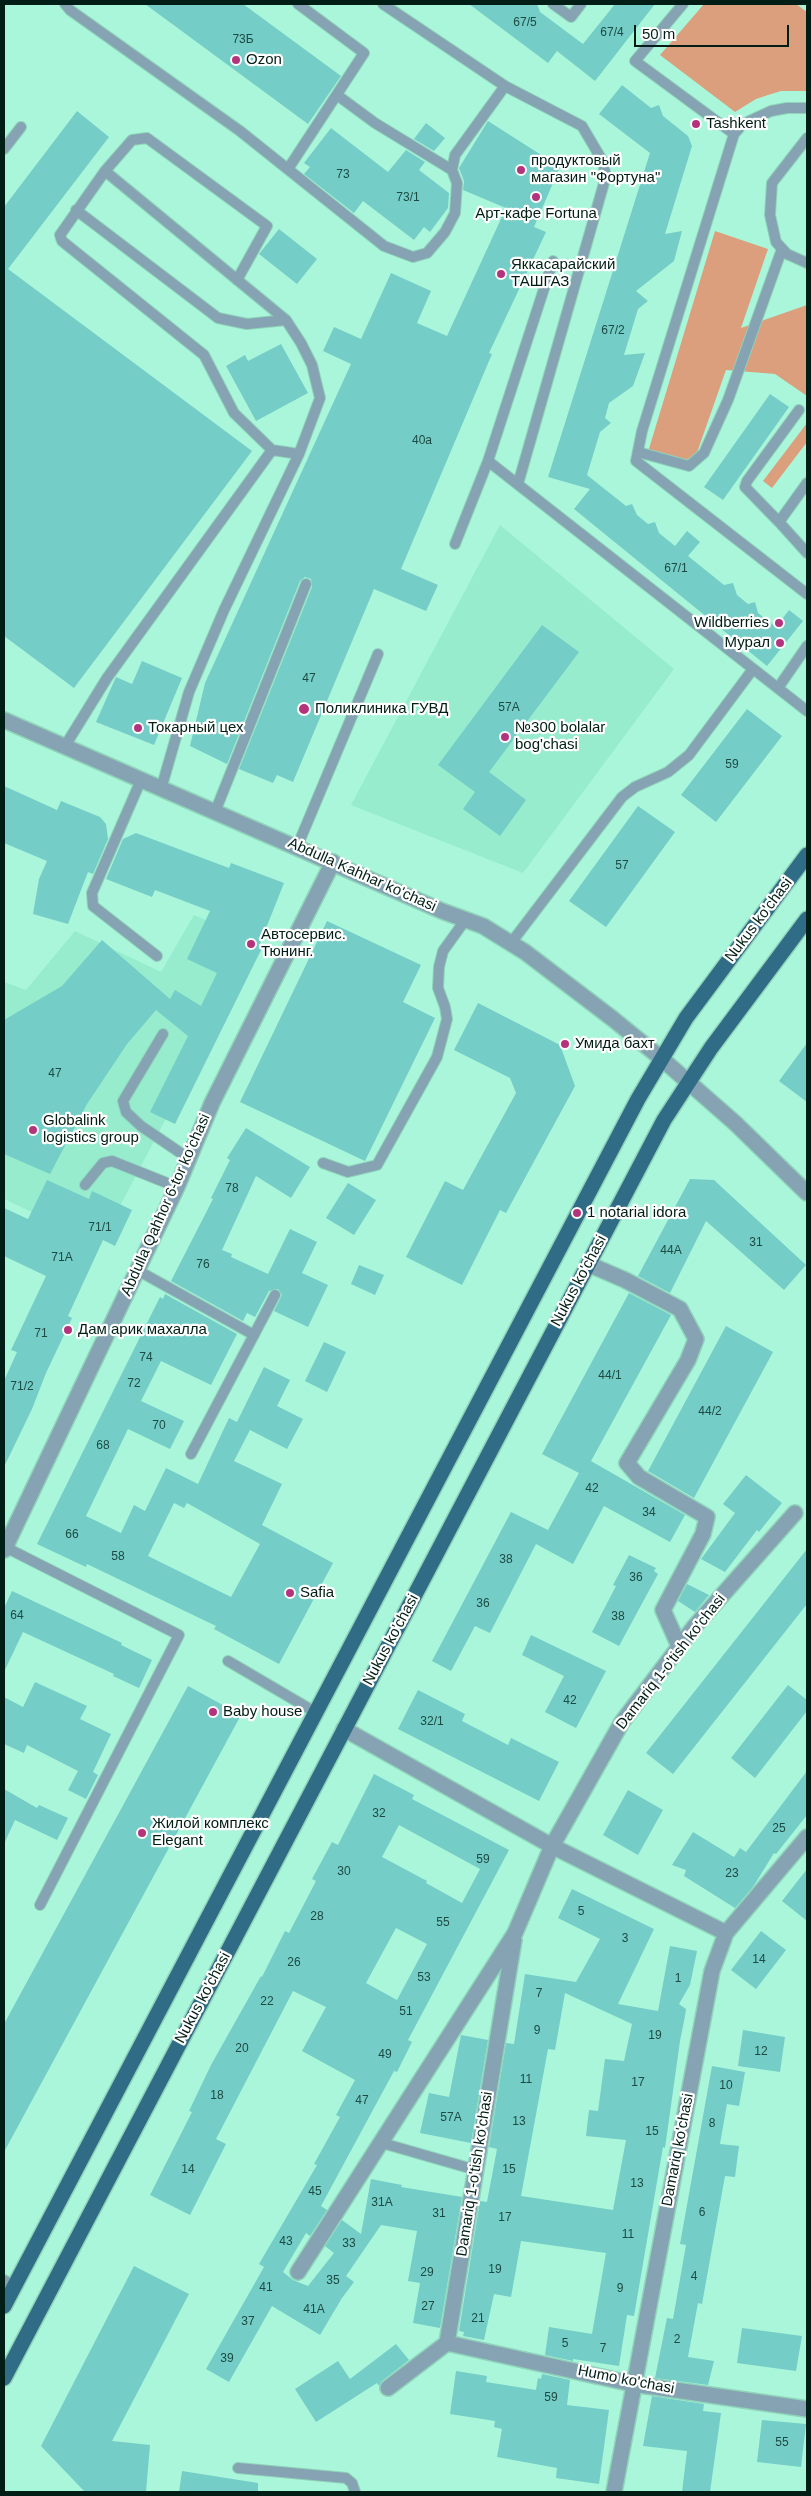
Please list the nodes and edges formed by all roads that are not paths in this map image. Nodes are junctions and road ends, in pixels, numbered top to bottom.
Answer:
1 (65, 4) edge
2 (298, 4) edge
3 (383, 4) edge
4 (553, 4) edge
5 (581, 4) edge
6 (683, 4) edge
7 (504, 86) junction
8 (336, 95) junction
9 (807, 108) edge
10 (21, 127) dead end
11 (734, 134) junction
12 (807, 138) edge
13 (4, 149) edge
14 (288, 169) junction
15 (452, 170) junction
16 (105, 171) junction
17 (76, 210) junction
18 (782, 249) junction
19 (553, 261) dead end
20 (807, 263) edge
21 (237, 280) junction
22 (286, 320) junction
23 (799, 410) dead end
24 (272, 450) junction
25 (638, 452) junction
26 (299, 454) junction
27 (488, 461) junction
28 (807, 483) edge
29 (518, 484) junction
30 (778, 522) junction
31 (455, 544) dead end
32 (807, 553) edge
33 (306, 584) dead end
34 (807, 594) edge
35 (807, 646) edge
36 (378, 654) dead end
37 (753, 669) junction
38 (778, 688) junction
39 (807, 711) edge
40 (4, 720) edge
41 (65, 746) junction
42 (141, 780) junction
43 (161, 789) junction
44 (215, 812) junction
45 (297, 847) junction
46 (807, 855) edge
47 (333, 862) junction
48 (466, 919) junction
49 (807, 920) edge
50 (511, 943) junction
51 (157, 956) dead end
52 (163, 1034) dead end
53 (662, 1059) junction
54 (689, 1082) junction
55 (188, 1158) junction
56 (323, 1163) dead end
57 (86, 1185) dead end
58 (177, 1187) junction
59 (807, 1193) edge
60 (588, 1264) junction
61 (137, 1270) junction
62 (275, 1295) dead end
63 (254, 1335) junction
64 (191, 1454) dead end
65 (795, 1513) dead end
66 (4, 1549) edge
67 (679, 1646) junction
68 (228, 1661) dead end
69 (315, 1712) junction
70 (344, 1729) junction
71 (807, 1837) edge
72 (552, 1846) junction
73 (40, 1905) dead end
74 (515, 1933) junction
75 (726, 1933) junction
76 (382, 2143) junction
77 (476, 2170) junction
78 (298, 2272) dead end
79 (9, 2283) edge
80 (4, 2306) edge
81 (447, 2343) junction
82 (4, 2378) edge
83 (634, 2384) junction
84 (388, 2388) dead end
85 (807, 2408) edge
86 (238, 2468) dead end
87 (355, 2492) edge
88 (614, 2492) edge

1 - 14 lane
2 - 8 lane
3 - 7 lane
4 - 5 lane
6 - 11 lane
7 - 15 lane
7 - 29 lane
8 - 14 lane
8 - 15 lane
9 - 11 lane
10 - 13 lane
11 - 25 lane
12 - 18 lane
14 - 15 lane
16 - 17 lane
16 - 21 lane
16 - 21 lane
17 - 22 lane
17 - 24 lane
18 - 20 lane
18 - 25 lane
19 - 27 lane
21 - 22 lane
22 - 26 lane
23 - 30 lane
24 - 26 lane
24 - 41 lane
25 - 34 lane
26 - 43 lane
27 - 29 lane
27 - 31 lane
28 - 30 lane
29 - 37 lane
30 - 32 lane
33 - 44 lane
35 - 38 lane
36 - 45 lane
37 - 38 lane
37 - 50 lane
38 - 39 lane
40 - 41 street, Abdulla Kahhar ko'chasi
41 - 42 street, Abdulla Kahhar ko'chasi
42 - 43 street, Abdulla Kahhar ko'chasi
42 - 51 lane
43 - 44 street, Abdulla Kahhar ko'chasi
44 - 45 street, Abdulla Kahhar ko'chasi
45 - 47 street, Abdulla Kahhar ko'chasi
46 - 53 main road, Nukus ko'chasi
47 - 48 street, Abdulla Kahhar ko'chasi
47 - 55 street, Abdulla Qahhor 6-tor koʻchasi
48 - 50 street, Abdulla Kahhar ko'chasi
48 - 56 lane
49 - 54 main road, Nukus ko'chasi
50 - 53 street, Abdulla Kahhar ko'chasi
52 - 55 lane
53 - 54 street, Abdulla Kahhar ko'chasi
53 - 69 main road, Nukus ko'chasi
54 - 59 street, Abdulla Kahhar ko'chasi
54 - 60 main road, Nukus ko'chasi
55 - 58 street, Abdulla Qahhor 6-tor koʻchasi
57 - 58 lane
58 - 61 street, Abdulla Qahhor 6-tor koʻchasi
60 - 67 street
60 - 70 main road, Nukus ko'chasi
61 - 63 lane
61 - 66 street, Abdulla Qahhor 6-tor koʻchasi
62 - 63 lane
63 - 64 lane
65 - 67 street, Damariq 1-o'tish ko'chasi
66 - 73 lane
67 - 72 street, Damariq 1-o'tish ko'chasi
68 - 69 lane
69 - 79 main road, Nukus ko'chasi
70 - 72 street
70 - 82 main road, Nukus ko'chasi
71 - 75 street, Damariq ko'chasi
72 - 74 street, Damariq 1-o'tish ko'chasi
72 - 75 street
74 - 76 street, Damariq 1-o'tish ko'chasi
74 - 77 street, Damariq 1-o'tish ko'chasi
75 - 83 street, Damariq ko'chasi
76 - 77 lane
76 - 78 street, Damariq 1-o'tish ko'chasi
77 - 81 street, Damariq 1-o'tish ko'chasi
79 - 80 main road, Nukus ko'chasi
81 - 83 street, Humo ko'chasi
81 - 84 street
83 - 85 street, Humo ko'chasi
83 - 88 street, Damariq ko'chasi
86 - 87 lane

